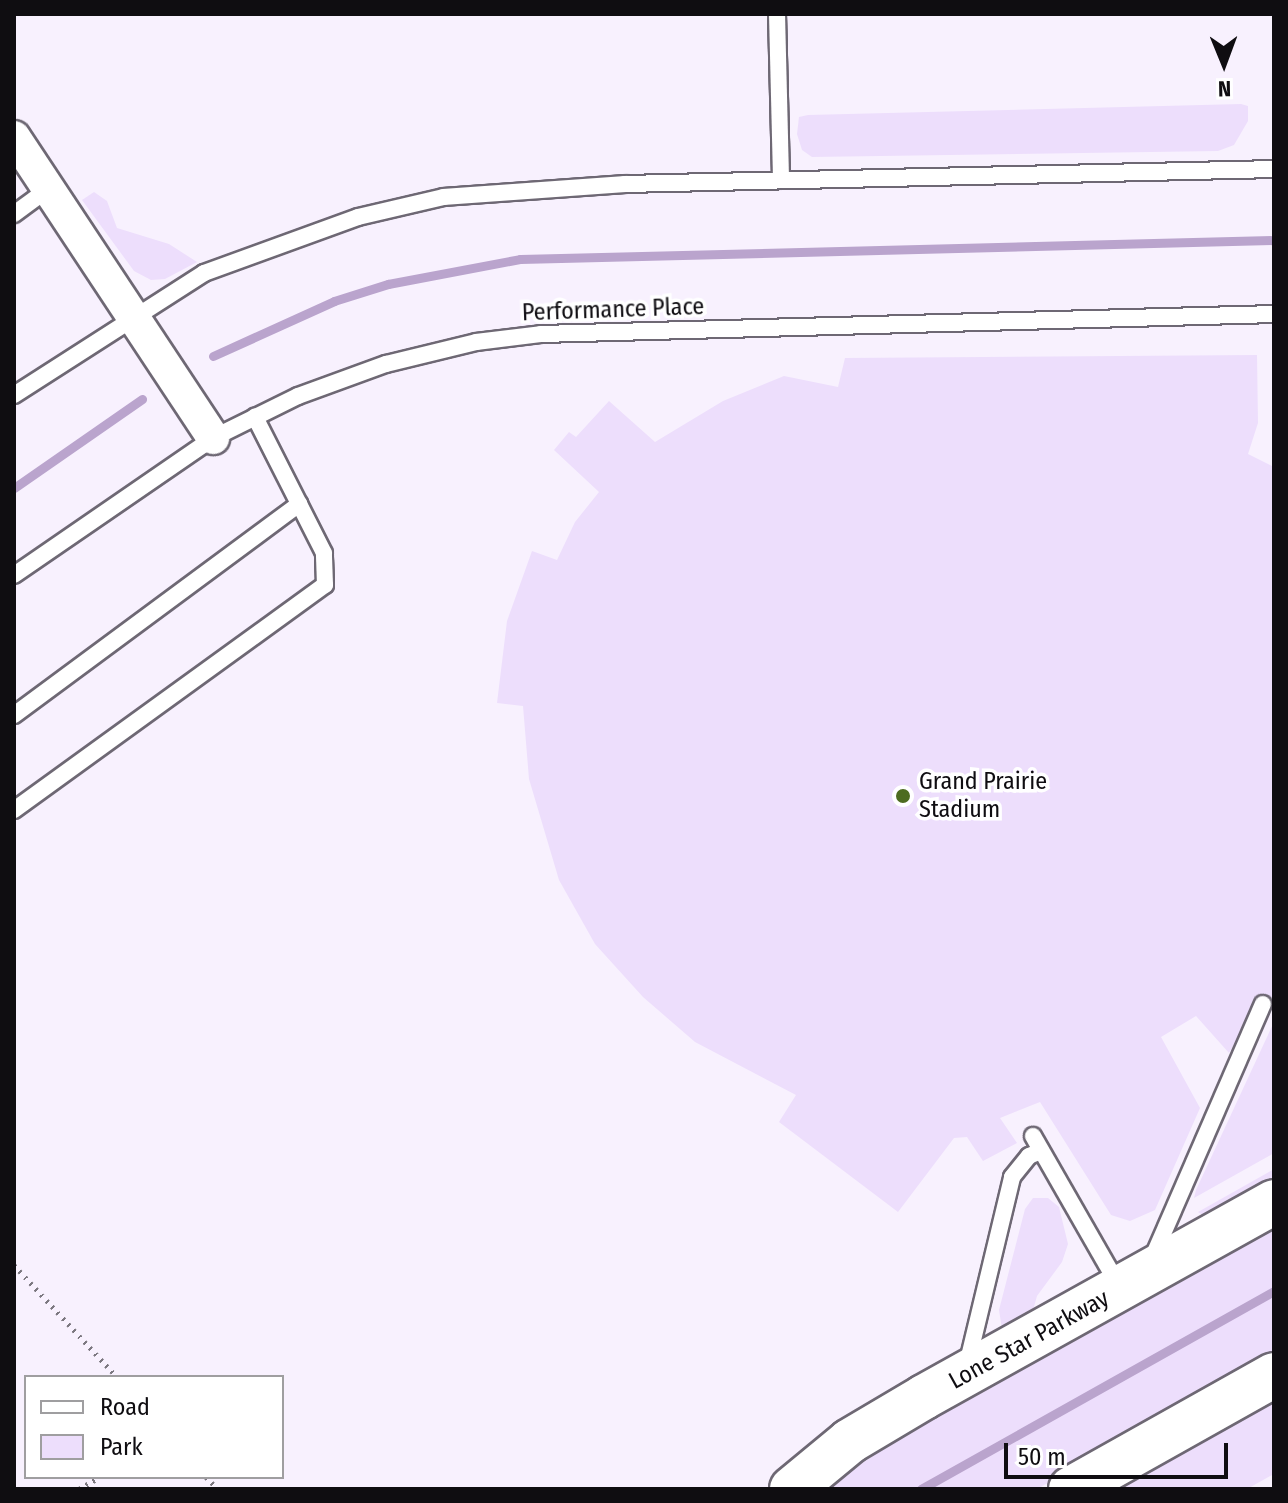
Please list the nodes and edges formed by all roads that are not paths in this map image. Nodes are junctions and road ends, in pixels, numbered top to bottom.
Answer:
1 (777, 14) edge
2 (14, 137) edge
3 (1274, 169) edge
4 (781, 180) junction
5 (48, 189) junction
6 (14, 214) edge
7 (135, 313) junction
8 (1274, 314) edge
9 (14, 395) edge
10 (255, 417) junction
11 (213, 438) junction
12 (299, 504) junction
13 (14, 575) edge
14 (14, 715) edge
15 (14, 810) edge
16 (1263, 1004) dead end
17 (1274, 1202) edge
18 (1133, 1282) junction
19 (965, 1375) junction
20 (1274, 1375) edge
21 (792, 1489) edge
22 (1071, 1489) edge

1 - 4 lane
2 - 5 street
3 - 4 lane
4 - 7 lane
5 - 6 lane
5 - 7 street
7 - 9 lane
7 - 11 street
8 - 10 lane, Performance Place
10 - 11 lane, Performance Place
10 - 12 lane
11 - 13 lane, Performance Place
12 - 14 lane
12 - 15 lane
16 - 18 lane
17 - 18 street, Lone Star Parkway
18 - 19 street, Lone Star Parkway
18 - 19 lane
19 - 21 street, Lone Star Parkway
20 - 22 street

